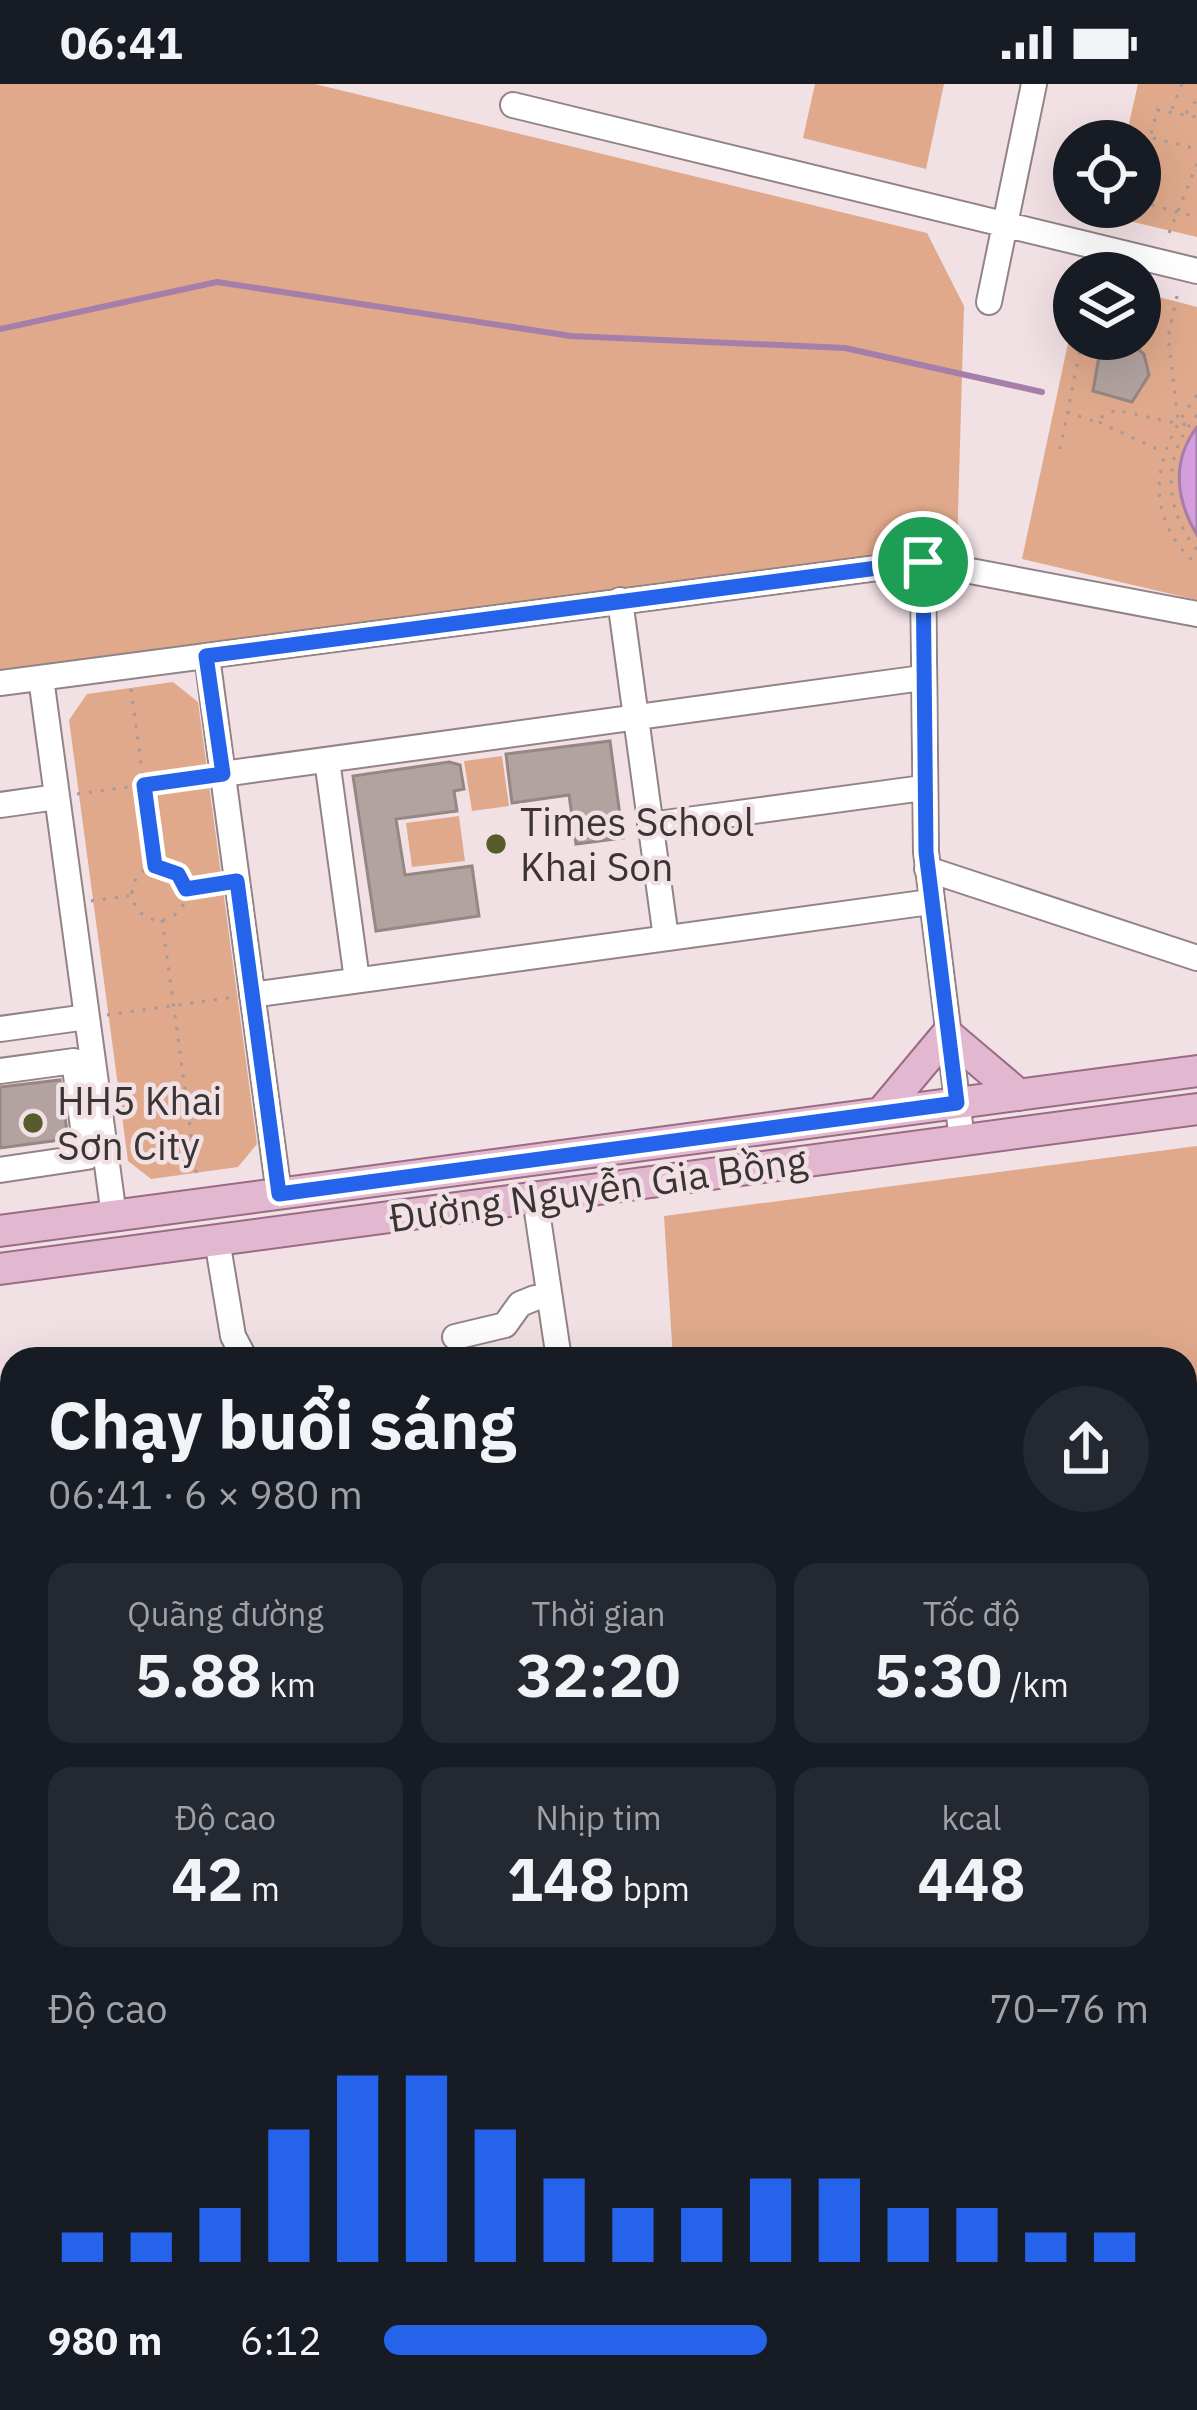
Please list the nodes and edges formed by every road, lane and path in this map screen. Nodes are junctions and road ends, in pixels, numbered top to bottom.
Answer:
1 (1034, 84) edge
2 (1182, 84) edge
3 (1197, 100) edge
4 (513, 105) dead end
5 (1171, 111) junction
6 (1186, 114) junction
7 (1197, 117) edge
8 (1154, 120) edge
9 (1161, 140) edge
10 (1197, 149) edge
11 (1197, 164) edge
12 (1161, 208) edge
13 (1174, 212) junction
14 (1197, 217) edge
15 (1006, 225) junction
16 (1169, 233) dead end
17 (1197, 271) edge
18 (1177, 296) dead end
19 (989, 302) dead end
20 (1078, 360) edge
21 (1197, 395) edge
22 (1067, 412) junction
23 (1197, 415) edge
24 (1096, 420) junction
25 (1178, 422) junction
26 (1187, 427) junction
27 (1060, 449) dead end
28 (1162, 451) junction
29 (1197, 550) edge
30 (923, 562) junction
31 (1197, 565) edge
32 (620, 600) junction
33 (1197, 614) edge
34 (206, 656) junction
35 (128, 666) junction
36 (41, 678) junction
37 (922, 678) junction
38 (0, 683) edge
39 (636, 718) junction
40 (327, 760) junction
41 (223, 774) junction
42 (144, 785) junction
43 (923, 788) junction
44 (57, 797) junction
45 (0, 805) edge
46 (650, 825) junction
47 (155, 866) junction
48 (927, 869) junction
49 (237, 881) junction
50 (186, 889) junction
51 (131, 896) junction
52 (930, 902) junction
53 (72, 904) junction
54 (162, 920) junction
55 (666, 938) junction
56 (1197, 958) edge
57 (357, 980) junction
58 (252, 994) junction
59 (174, 1005) junction
60 (87, 1017) junction
61 (0, 1029) edge
62 (947, 1034) junction
63 (0, 1071) edge
64 (1197, 1071) edge
65 (1019, 1095) junction
66 (957, 1103) junction
67 (1197, 1109) edge
68 (881, 1113) junction
69 (962, 1140) junction
70 (0, 1170) edge
71 (197, 1178) dead end
72 (279, 1194) junction
73 (535, 1198) junction
74 (114, 1216) junction
75 (0, 1231) edge
76 (284, 1232) junction
77 (217, 1240) junction
78 (119, 1253) junction
79 (0, 1269) edge
80 (535, 1298) dead end
81 (455, 1337) dead end
82 (238, 1347) edge
83 (557, 1347) edge

1 - 15 street
2 - 5 path
3 - 6 path
4 - 15 street
5 - 6 path
5 - 8 path
6 - 7 path
9 - 10 path
11 - 13 path
12 - 13 path
13 - 14 path
13 - 16 path
15 - 17 street
15 - 19 street
18 - 25 path
20 - 22 path
21 - 25 path
22 - 24 path
22 - 27 path
23 - 26 path
24 - 25 path
24 - 28 path
25 - 26 path
25 - 28 path
26 - 29 path
28 - 31 path
30 - 32 street
30 - 33 street
30 - 37 street
32 - 34 street
32 - 39 street
34 - 35 street
34 - 41 street
35 - 36 street
35 - 42 path
36 - 38 street
36 - 44 street
37 - 39 street
37 - 43 street
39 - 40 street
39 - 46 street
40 - 41 street
40 - 57 street
41 - 42 path
41 - 49 street
42 - 44 path
42 - 47 path
43 - 46 street
43 - 48 street
44 - 45 street
44 - 53 street
46 - 55 street
47 - 50 path
47 - 51 path
48 - 52 street
48 - 56 street
49 - 50 path
49 - 58 street
50 - 54 path
51 - 53 path
51 - 54 path
52 - 55 street
52 - 62 street
53 - 60 street
54 - 59 path
55 - 57 street
57 - 58 street
58 - 59 path
58 - 72 street
59 - 60 path
59 - 71 path
60 - 61 street
60 - 74 street
62 - 65 main road
62 - 66 street
62 - 68 main road
63 - 70 street
64 - 65 main road, Đường Nguyễn Gia Bồng
65 - 66 main road, Đường Nguyễn Gia Bồng
66 - 68 main road, Đường Nguyễn Gia Bồng
66 - 69 street
67 - 69 main road, Đường Nguyễn Gia Bồng
68 - 72 main road, Đường Nguyễn Gia Bồng
69 - 73 main road, Đường Nguyễn Gia Bồng
72 - 74 main road, Đường Nguyễn Gia Bồng
72 - 76 main road
73 - 76 main road, Đường Nguyễn Gia Bồng
73 - 83 street
74 - 75 main road, Đường Nguyễn Gia Bồng
74 - 78 main road
76 - 77 main road, Đường Nguyễn Gia Bồng
77 - 78 main road, Đường Nguyễn Gia Bồng
77 - 82 street
78 - 79 main road, Đường Nguyễn Gia Bồng
80 - 81 street

